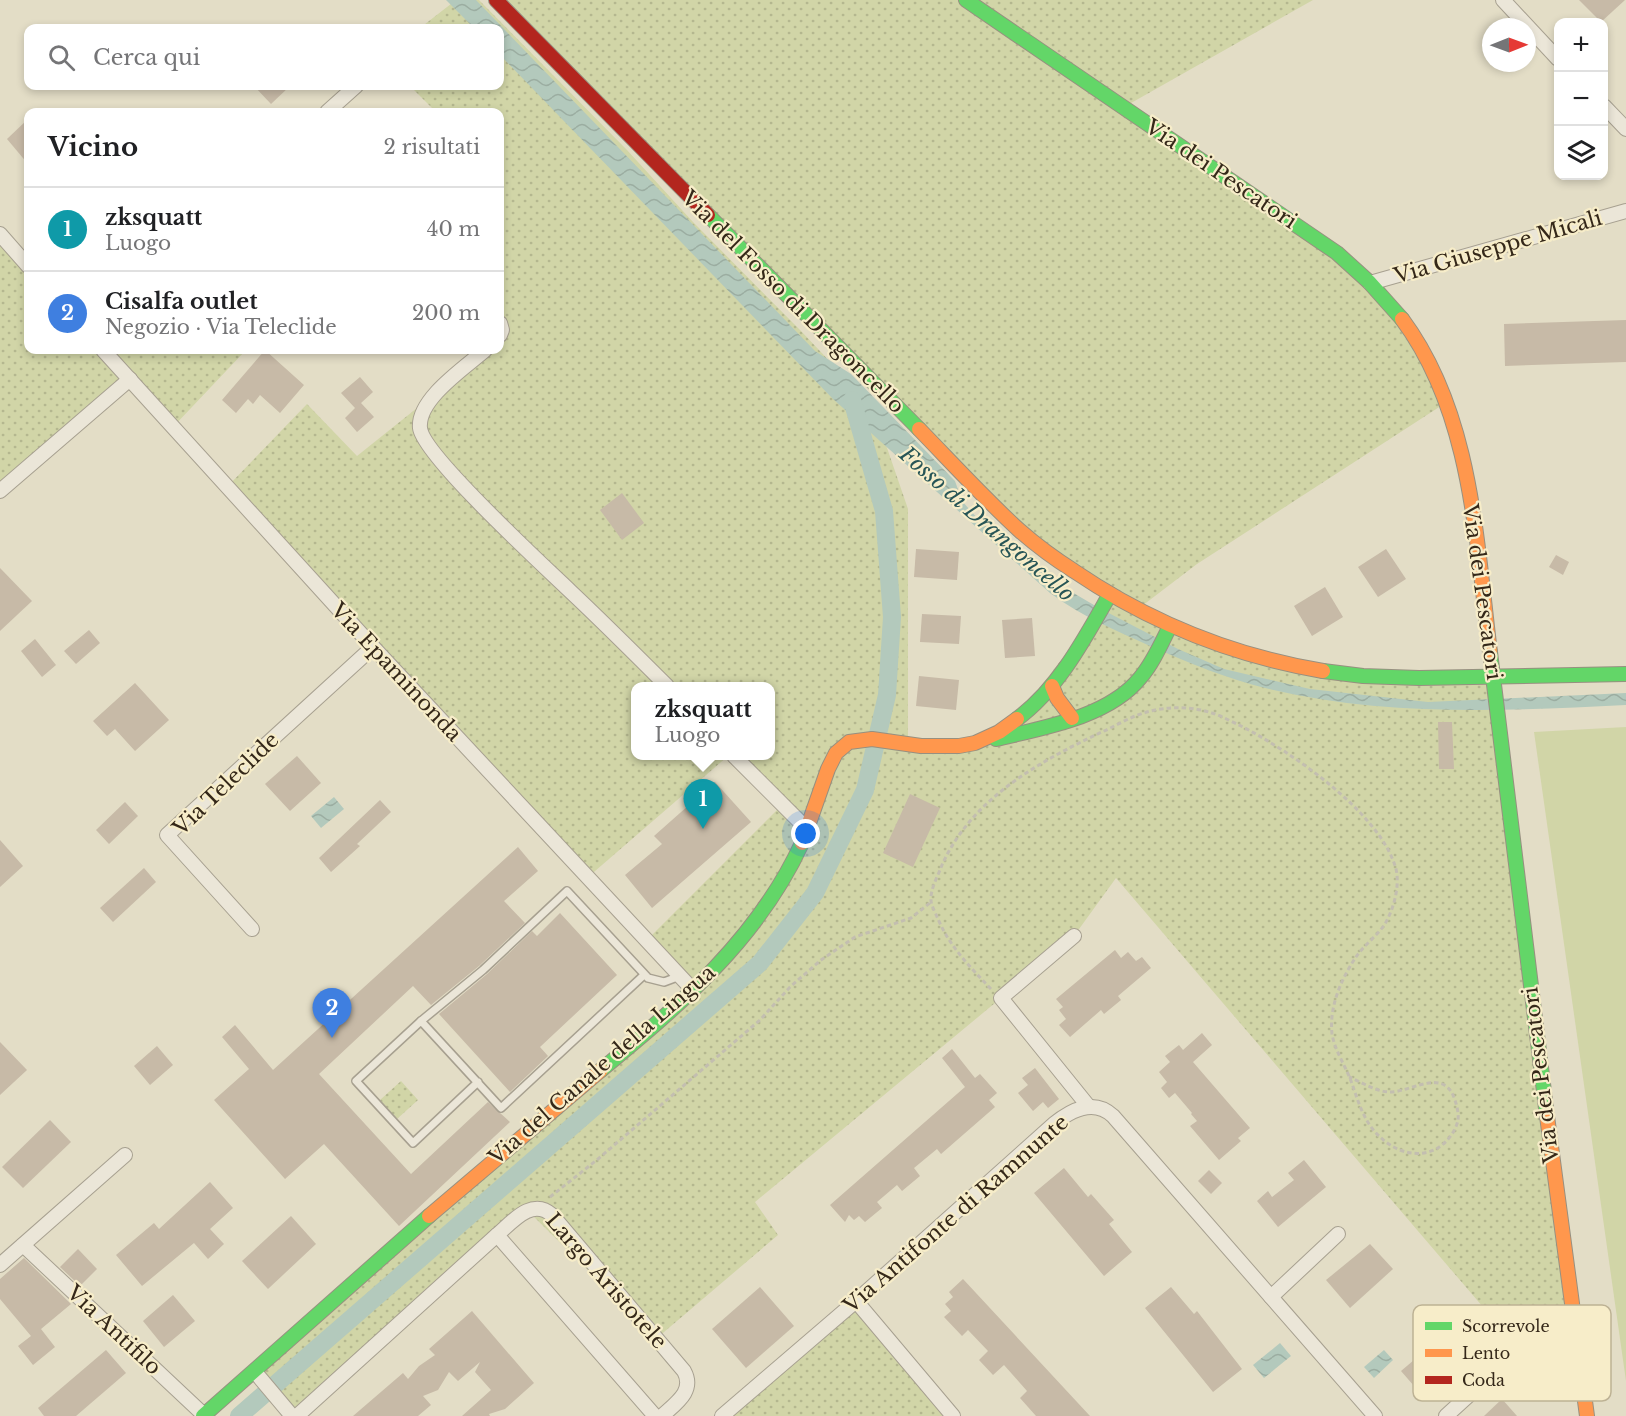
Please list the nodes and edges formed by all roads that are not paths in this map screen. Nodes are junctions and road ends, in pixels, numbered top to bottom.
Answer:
1 (496, 0) edge
2 (966, 0) edge
3 (1503, 0) edge
4 (1554, 55) edge
5 (352, 90) edge
6 (331, 108) edge
7 (1608, 110) edge
8 (1626, 129) edge
9 (1626, 211) edge
10 (0, 234) edge
11 (24, 261) edge
12 (1370, 283) junction
13 (107, 354) edge
14 (479, 354) edge
15 (130, 380) junction
16 (0, 491) edge
17 (1108, 597) junction
18 (1169, 628) junction
19 (373, 647) junction
20 (1626, 674) edge
21 (1494, 677) junction
22 (662, 682) edge
23 (1052, 686) junction
24 (1072, 718) junction
25 (972, 744) junction
26 (738, 760) edge
27 (807, 829) junction
28 (252, 929) dead end
29 (1074, 936) dead end
30 (644, 975) junction
31 (680, 976) junction
32 (693, 990) junction
33 (421, 1021) junction
34 (478, 1082) junction
35 (1089, 1107) junction
36 (125, 1155) dead end
37 (1338, 1234) dead end
38 (497, 1235) junction
39 (23, 1245) junction
40 (0, 1265) edge
41 (1271, 1297) junction
42 (856, 1301) junction
43 (1572, 1305) edge
44 (258, 1376) junction
45 (1462, 1401) edge
46 (1585, 1401) edge
47 (204, 1416) edge
48 (292, 1416) edge
49 (297, 1416) edge
50 (655, 1416) edge
51 (662, 1416) edge
52 (722, 1416) edge
53 (953, 1416) edge
54 (1375, 1416) edge
55 (1446, 1416) edge
56 (1587, 1416) edge

1 - 17 street, Via del Fosso di Dragoncello
2 - 12 street, Via dei Pescatori
3 - 4 street
5 - 6 street
7 - 8 street
9 - 12 street, Via Giuseppe Micali
10 - 11 street
12 - 21 street, Via dei Pescatori
13 - 15 street, Via Epaminonda
14 - 22 street
15 - 16 street
15 - 19 street, Via Epaminonda
17 - 18 street, Via del Fosso di Dragoncello
17 - 23 street, Via del Canale della Lingua
18 - 21 street, Via del Fosso di Dragoncello
18 - 24 street
19 - 28 street, Via Teleclide
19 - 31 street, Via Epaminonda
20 - 21 street, Via del Fosso di Dragoncello
21 - 43 street, Via dei Pescatori
23 - 24 street
23 - 25 street, Via del Canale della Lingua
24 - 25 street
25 - 27 street, Via del Canale della Lingua
26 - 27 street
27 - 32 street, Via del Canale della Lingua
29 - 35 street
30 - 31 lane
30 - 33 lane
30 - 34 lane
31 - 32 street, Via Epaminonda
32 - 44 street, Via del Canale della Lingua
33 - 34 lane
33 - 34 lane
35 - 41 street, Via Antifonte di Ramnunte
35 - 42 street, Via Antifonte di Ramnunte
36 - 39 street
37 - 41 street
38 - 49 street, Largo Aristotele
38 - 50 street
38 - 51 street, Largo Aristotele
39 - 40 street
39 - 47 street, Via Antifilo
41 - 54 street, Via Antifonte di Ramnunte
42 - 52 street, Via Antifonte di Ramnunte
42 - 53 street
44 - 47 street, Via del Canale della Lingua
44 - 48 street
45 - 55 street
46 - 56 street, Via dei Pescatori

